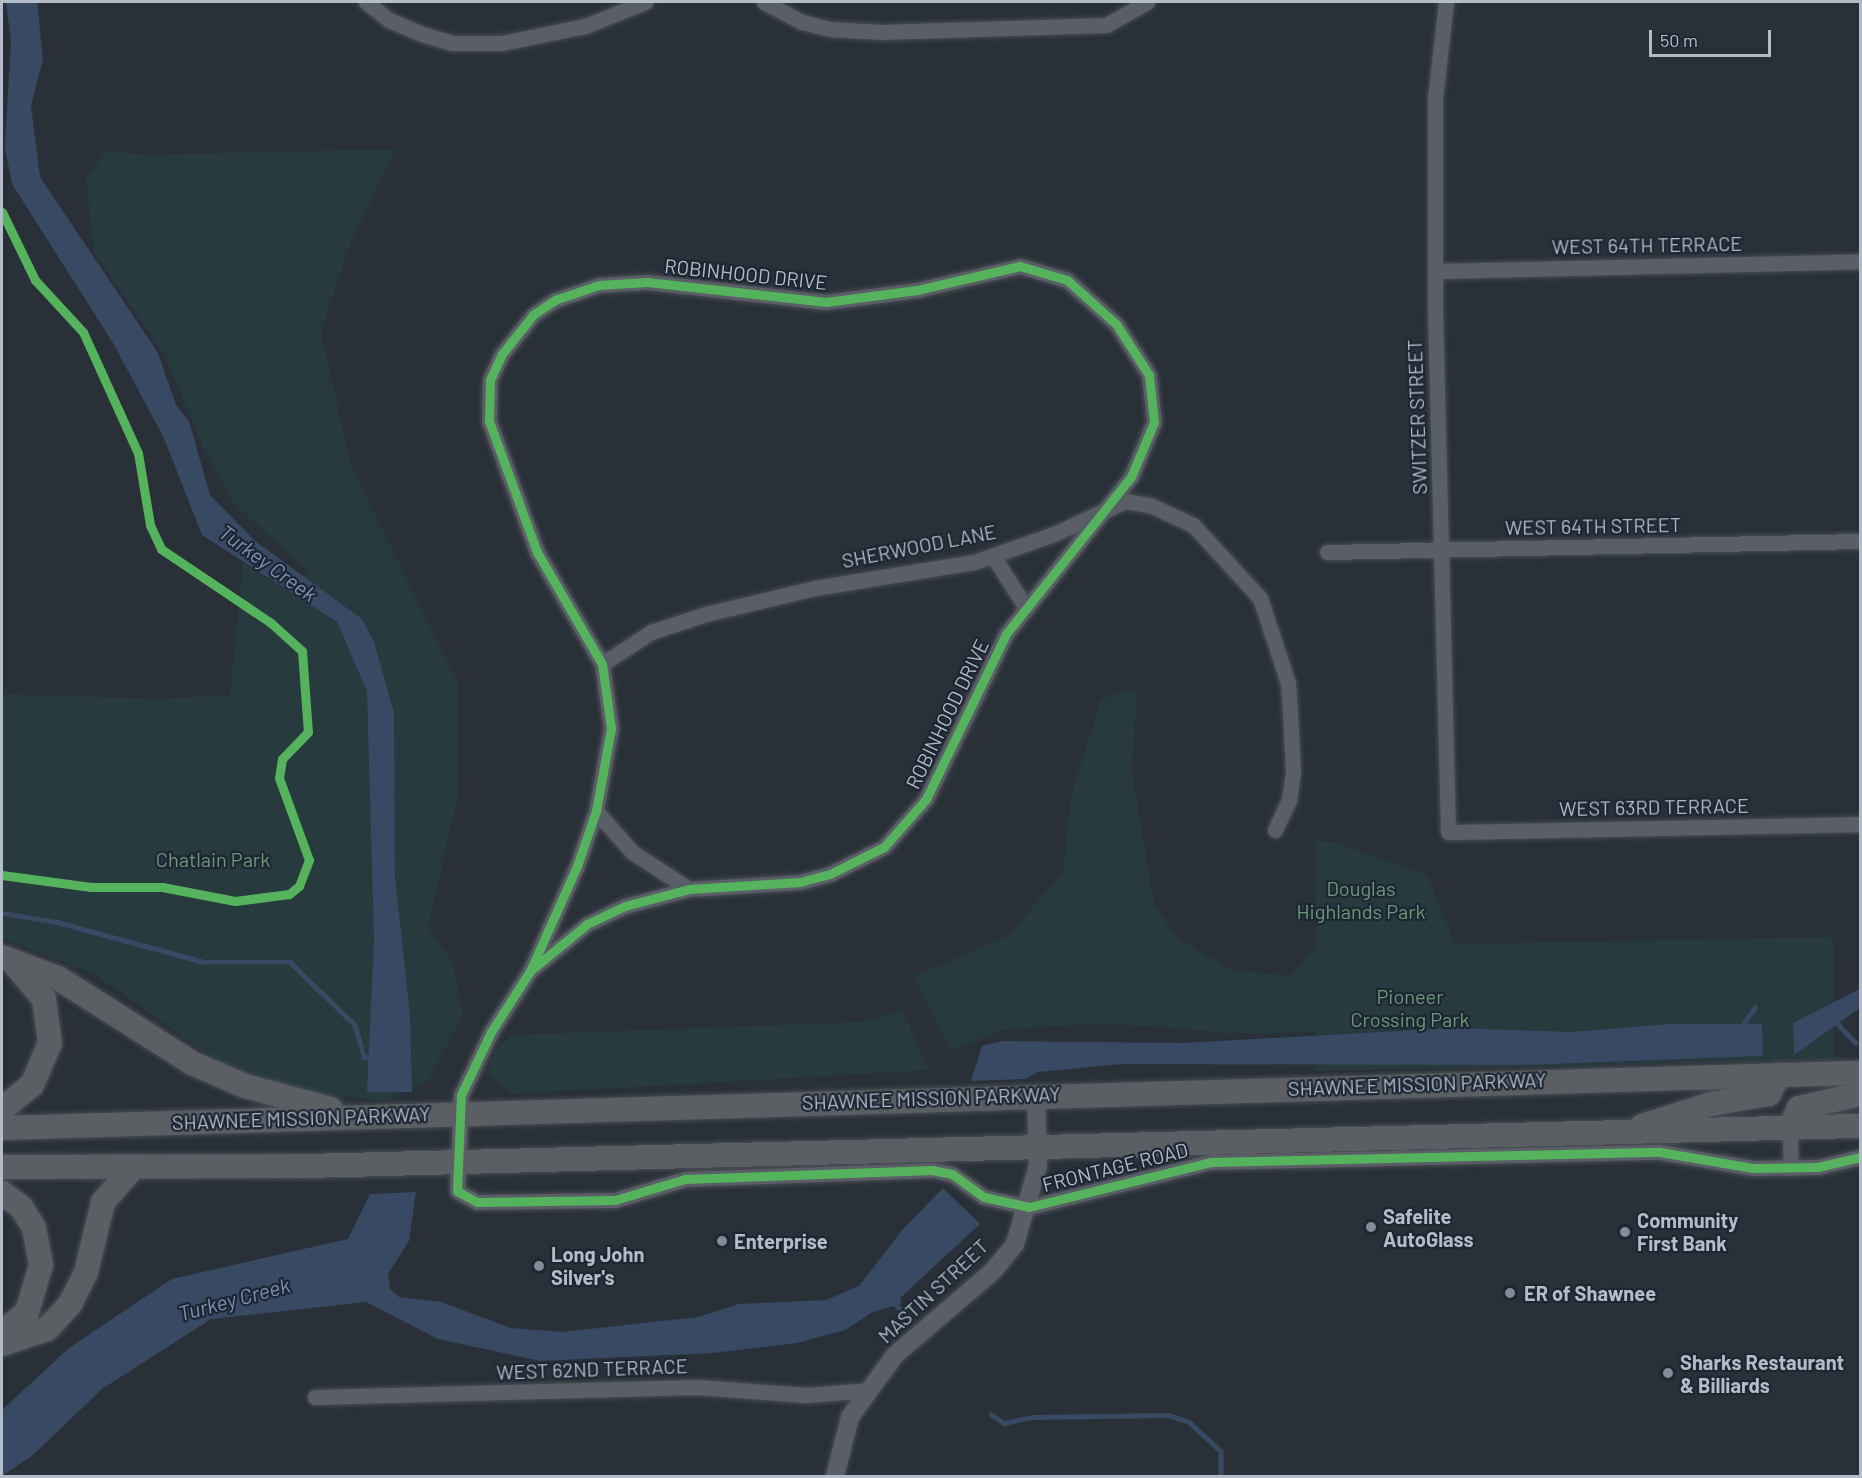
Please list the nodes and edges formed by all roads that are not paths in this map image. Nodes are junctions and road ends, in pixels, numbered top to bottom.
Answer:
1 (366, 2) edge
2 (645, 2) edge
3 (764, 2) edge
4 (1147, 2) edge
5 (1446, 2) edge
6 (1860, 261) edge
7 (1434, 271) junction
8 (1108, 506) junction
9 (1860, 541) edge
10 (1442, 550) junction
11 (1327, 552) dead end
12 (993, 556) junction
13 (1025, 606) junction
14 (602, 664) junction
15 (596, 811) junction
16 (1860, 824) edge
17 (1275, 830) dead end
18 (1448, 832) joint
19 (689, 890) junction
20 (5, 958) edge
21 (530, 971) junction
22 (1860, 1057) edge
23 (1831, 1073) junction
24 (1860, 1073) edge
25 (1779, 1074) junction
26 (1036, 1094) junction
27 (1860, 1094) edge
28 (2, 1109) edge
29 (460, 1112) junction
30 (357, 1116) junction
31 (1860, 1126) edge
32 (2, 1128) edge
33 (1790, 1129) junction
34 (1615, 1134) junction
35 (1037, 1149) junction
36 (1860, 1157) edge
37 (458, 1162) junction
38 (2, 1167) edge
39 (1791, 1167) junction
40 (132, 1169) junction
41 (2, 1193) edge
42 (1029, 1207) junction
43 (2, 1333) edge
44 (2, 1344) edge
45 (869, 1390) junction
46 (315, 1397) dead end
47 (835, 1476) edge

1 - 2 street
3 - 4 street
5 - 7 street, SWITZER STREET
6 - 7 street, WEST 64TH TERRACE
7 - 10 street, SWITZER STREET
8 - 12 street, SHERWOOD LANE
8 - 13 street, ROBINHOOD DRIVE
8 - 14 street, ROBINHOOD DRIVE
8 - 17 street, SHERWOOD LANE
9 - 10 street, WEST 64TH STREET
10 - 11 street, WEST 64TH STREET
10 - 18 street, SWITZER STREET
12 - 13 street
12 - 14 street, SHERWOOD LANE
13 - 19 street, ROBINHOOD DRIVE
14 - 15 street, ROBINHOOD DRIVE
15 - 19 street
15 - 21 street, ROBINHOOD DRIVE
16 - 18 street, WEST 63RD TERRACE
19 - 21 street, ROBINHOOD DRIVE
20 - 28 highway
20 - 30 highway
21 - 29 street, ROBINHOOD DRIVE
22 - 23 highway
23 - 24 highway, SHAWNEE MISSION PARKWAY
23 - 25 highway, SHAWNEE MISSION PARKWAY
25 - 26 highway, SHAWNEE MISSION PARKWAY
25 - 34 highway
26 - 29 highway, SHAWNEE MISSION PARKWAY
26 - 35 street, MASTIN STREET
27 - 33 highway
29 - 30 highway, SHAWNEE MISSION PARKWAY
29 - 37 street, ROBINHOOD DRIVE
30 - 32 highway, SHAWNEE MISSION PARKWAY
31 - 33 highway
33 - 34 highway
33 - 39 street
34 - 35 highway
35 - 37 highway
35 - 42 street, MASTIN STREET
36 - 39 street, FRONTAGE ROAD
37 - 40 highway
37 - 42 street, FRONTAGE ROAD
38 - 40 highway
39 - 42 street, FRONTAGE ROAD
40 - 44 highway
41 - 43 highway
42 - 45 street, MASTIN STREET
45 - 46 street, WEST 62ND TERRACE
45 - 47 street, MASTIN STREET

